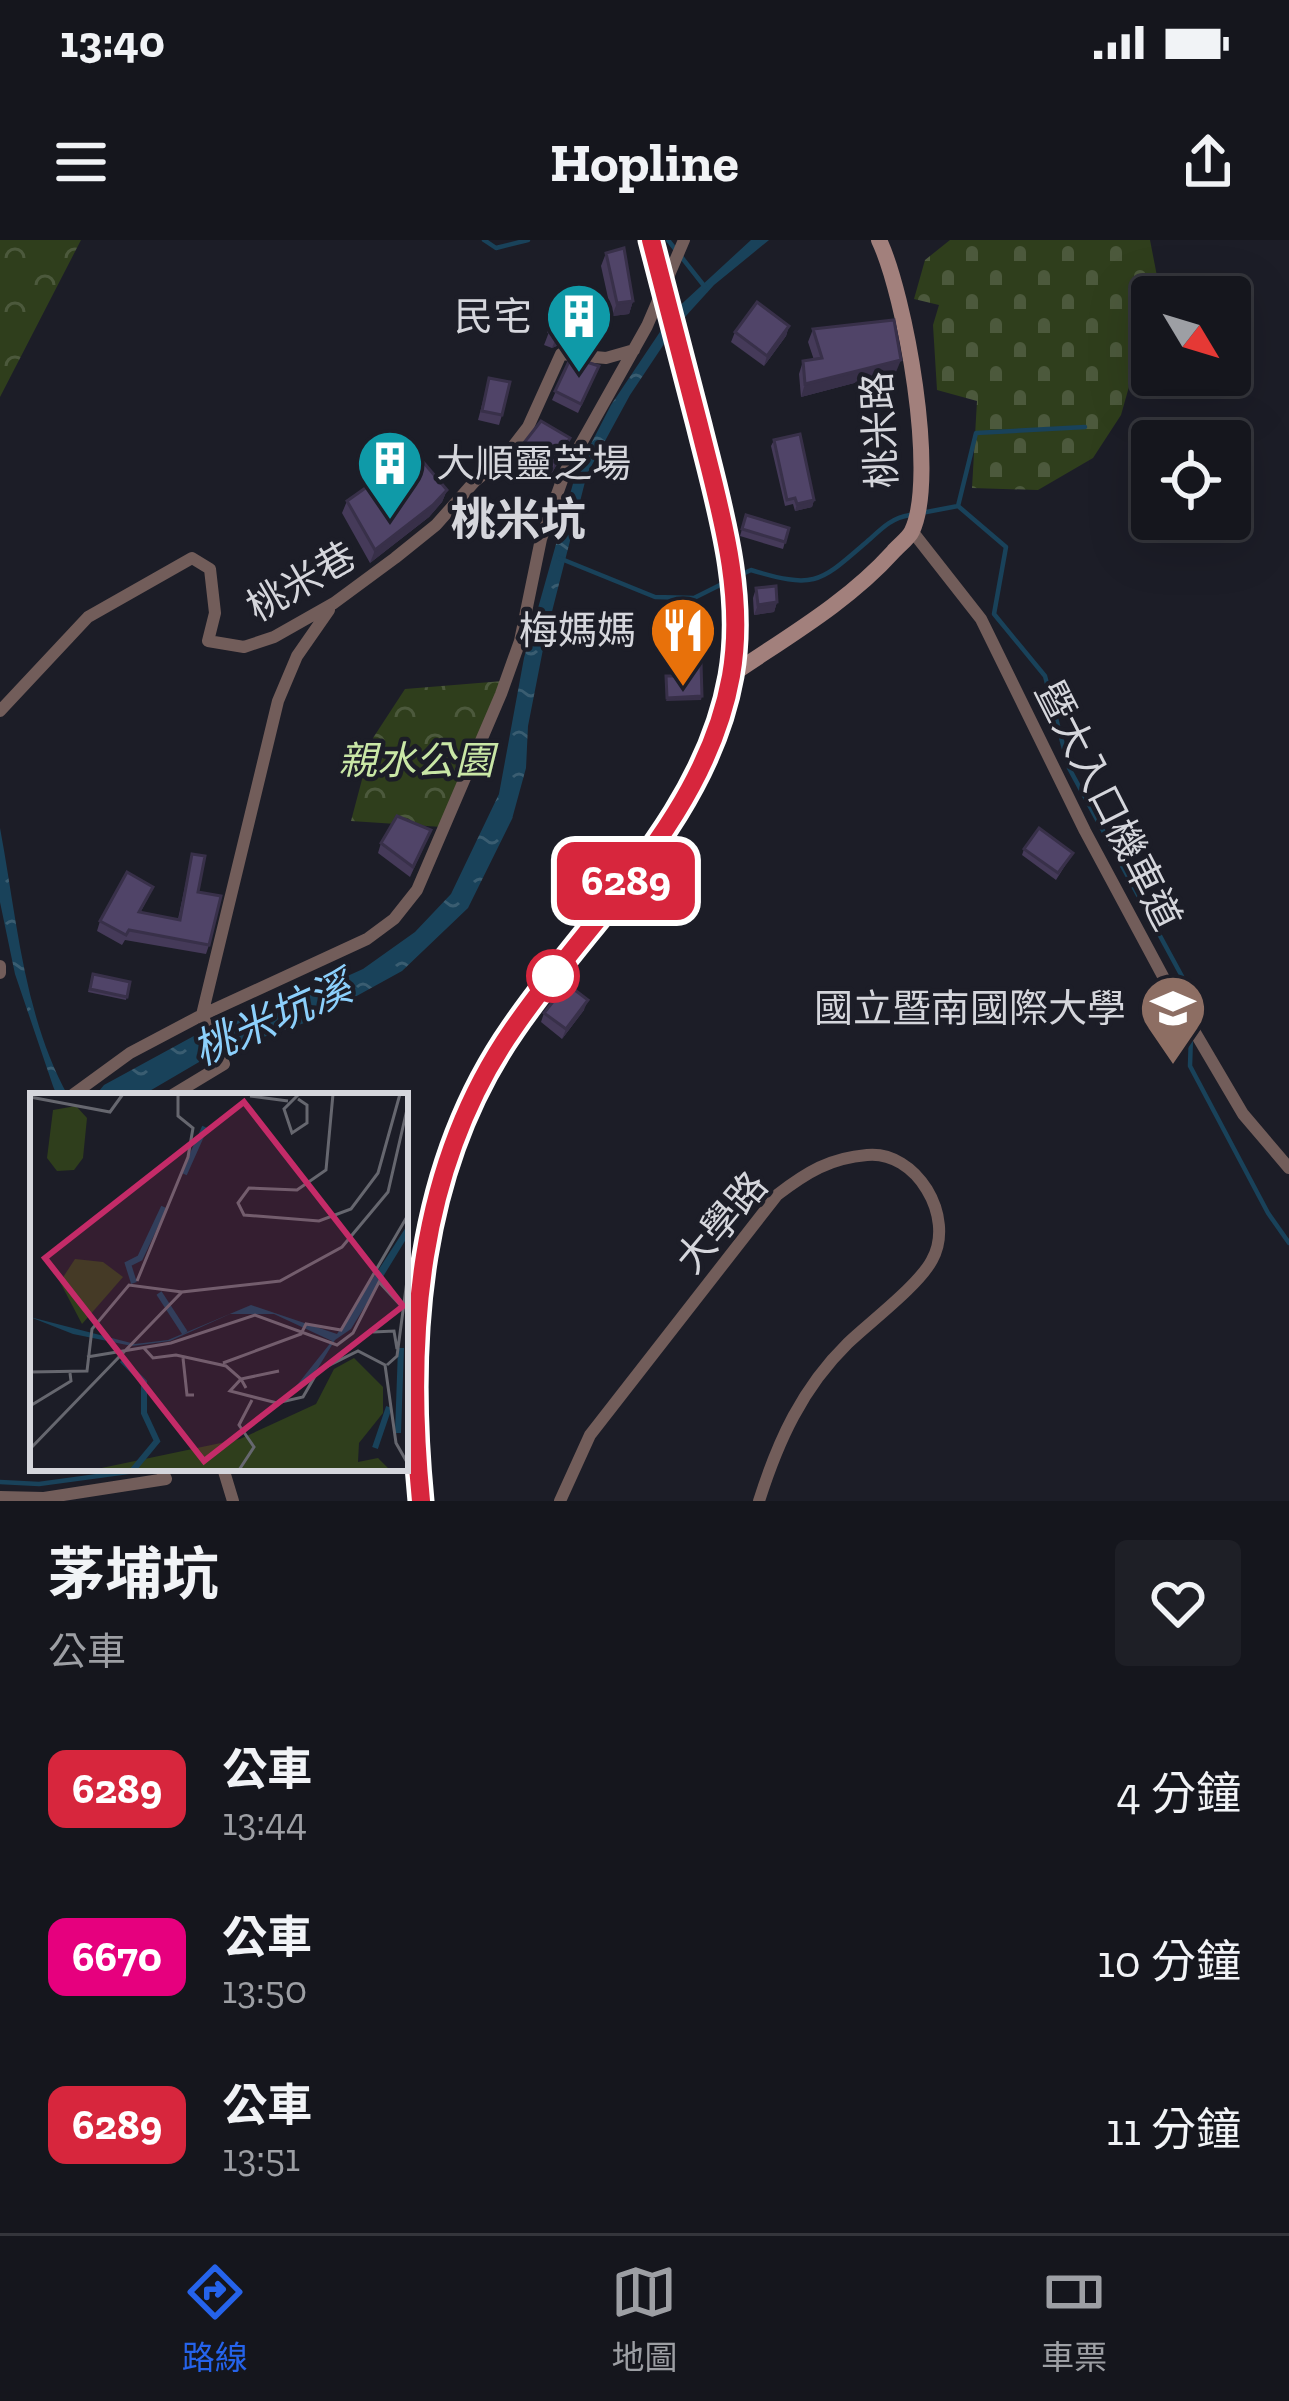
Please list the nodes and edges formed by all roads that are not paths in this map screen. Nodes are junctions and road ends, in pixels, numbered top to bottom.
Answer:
1 (651, 240) edge
2 (684, 240) edge
3 (879, 240) edge
4 (634, 350) junction
5 (912, 531) junction
6 (334, 603) junction
7 (731, 675) junction
8 (0, 711) edge
9 (204, 1019) junction
10 (74, 1093) edge
11 (177, 1093) edge
12 (1289, 1168) edge
13 (162, 1471) edge
14 (224, 1471) edge
15 (0, 1497) edge
16 (233, 1501) edge
17 (421, 1501) edge
18 (560, 1501) edge
19 (759, 1501) edge

1 - 7 main road, bridge
2 - 4 street
3 - 5 street, 桃米路
4 - 6 street, 桃米巷
4 - 9 street
5 - 7 street, 桃米路
5 - 12 street, 暨大入口機車道
6 - 8 street, 桃米巷
6 - 9 street
7 - 17 main road
9 - 10 street
9 - 11 street
13 - 15 street
14 - 16 street
18 - 19 street, 大學路

